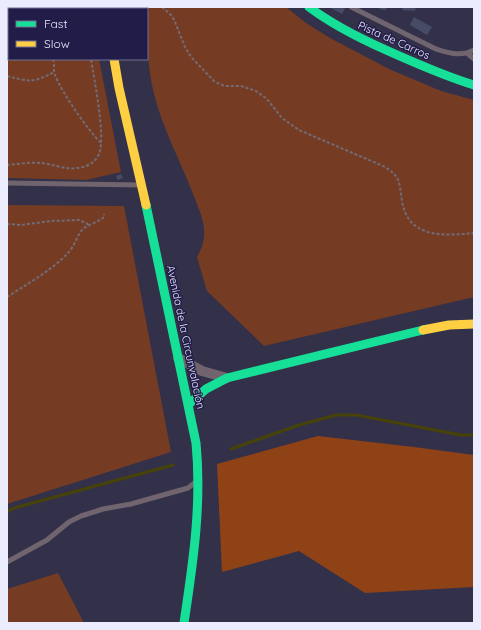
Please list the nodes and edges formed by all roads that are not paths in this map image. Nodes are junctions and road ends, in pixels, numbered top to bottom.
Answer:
1 (309, 7) edge
2 (351, 7) edge
3 (474, 50) edge
4 (467, 53) junction
5 (474, 59) edge
6 (114, 60) edge
7 (474, 85) edge
8 (7, 183) edge
9 (142, 185) junction
10 (474, 324) edge
11 (178, 358) junction
12 (227, 378) junction
13 (188, 405) junction
14 (200, 477) junction
15 (7, 562) edge
16 (184, 623) edge

1 - 7 main road, Pista de Carros
2 - 4 lane
3 - 4 lane
4 - 5 lane
6 - 9 main road, Avenida de la Circunvalación
8 - 9 lane
9 - 11 main road, Avenida de la Circunvalación
10 - 12 main road
11 - 12 street
11 - 13 main road, Avenida de la Circunvalación
12 - 13 main road
13 - 14 main road, Avenida de la Circunvalación
14 - 15 lane
14 - 16 main road, Avenida de la Circunvalación

